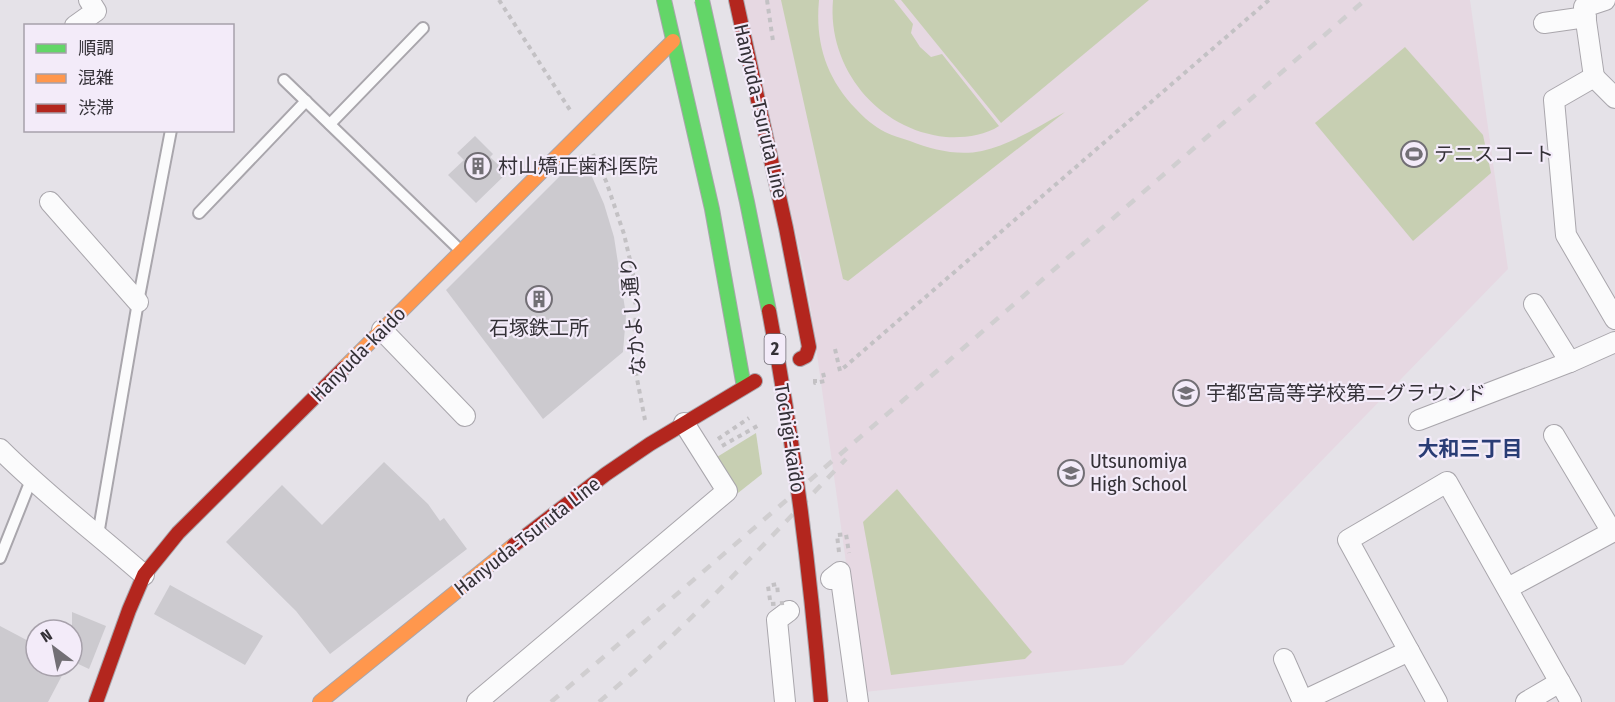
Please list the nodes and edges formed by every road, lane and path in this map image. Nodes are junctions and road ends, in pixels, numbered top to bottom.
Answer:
1 (89, 0) edge
2 (499, 0) edge
3 (664, 0) edge
4 (702, 0) edge
5 (736, 0) edge
6 (1269, 0) edge
7 (1605, 0) edge
8 (1584, 8) edge
9 (1544, 23) dead end
10 (78, 24) edge
11 (423, 28) dead end
12 (673, 40) junction
13 (1594, 77) junction
14 (284, 80) dead end
15 (1615, 98) edge
16 (306, 101) junction
17 (576, 120) dead end
18 (330, 124) junction
19 (171, 132) edge
20 (592, 152) dead end
21 (50, 202) dead end
22 (199, 213) dead end
23 (461, 251) junction
24 (138, 302) junction
25 (1534, 304) dead end
26 (1615, 319) edge
27 (382, 330) junction
28 (1615, 342) edge
29 (800, 358) dead end
30 (1570, 362) junction
31 (840, 371) dead end
32 (465, 416) dead end
33 (749, 418) dead end
34 (1419, 420) dead end
35 (684, 423) junction
36 (759, 425) dead end
37 (646, 426) dead end
38 (1554, 435) dead end
39 (0, 449) edge
40 (31, 480) junction
41 (1614, 534) edge
42 (98, 535) junction
43 (0, 558) edge
44 (144, 575) junction
45 (831, 579) dead end
46 (1508, 588) junction
47 (784, 604) junction
48 (1409, 651) junction
49 (1284, 659) dead end
50 (1560, 682) junction
51 (1303, 701) edge
52 (96, 702) edge
53 (320, 702) edge
54 (477, 702) edge
55 (785, 702) edge
56 (821, 702) edge
57 (858, 702) edge
58 (1437, 702) edge
59 (1526, 702) edge
60 (1571, 702) edge

1 - 10 street
2 - 17 path
3 - 12 main road, Hanyuda-Tsuruta Line
4 - 56 main road, Tochigi-kaido / 2, bridge
5 - 29 main road, Hanyuda-Tsuruta Line
6 - 31 path
7 - 8 street
8 - 9 street
8 - 13 street
11 - 18 lane
12 - 23 main road, Hanyuda-kaido
12 - 35 main road, Hanyuda-Tsuruta Line
13 - 15 street
13 - 26 street
14 - 16 lane
16 - 18 lane
16 - 22 lane
18 - 23 lane
19 - 24 lane
20 - 37 path, なかよし通り
21 - 24 street
23 - 27 main road, Hanyuda-kaido
24 - 42 lane
25 - 30 street
27 - 32 street
27 - 44 main road, Hanyuda-kaido
28 - 30 street
30 - 34 street
33 - 36 path
35 - 53 main road, Hanyuda-Tsuruta Line
35 - 54 street
38 - 41 street
39 - 40 street
40 - 42 street
40 - 43 lane
41 - 46 street
42 - 44 street
44 - 52 main road, Hanyuda-kaido
45 - 57 street
46 - 48 street
46 - 50 street
47 - 47 path, bridge
47 - 55 street
48 - 51 street
48 - 58 street
49 - 51 street
50 - 59 street
50 - 60 street

